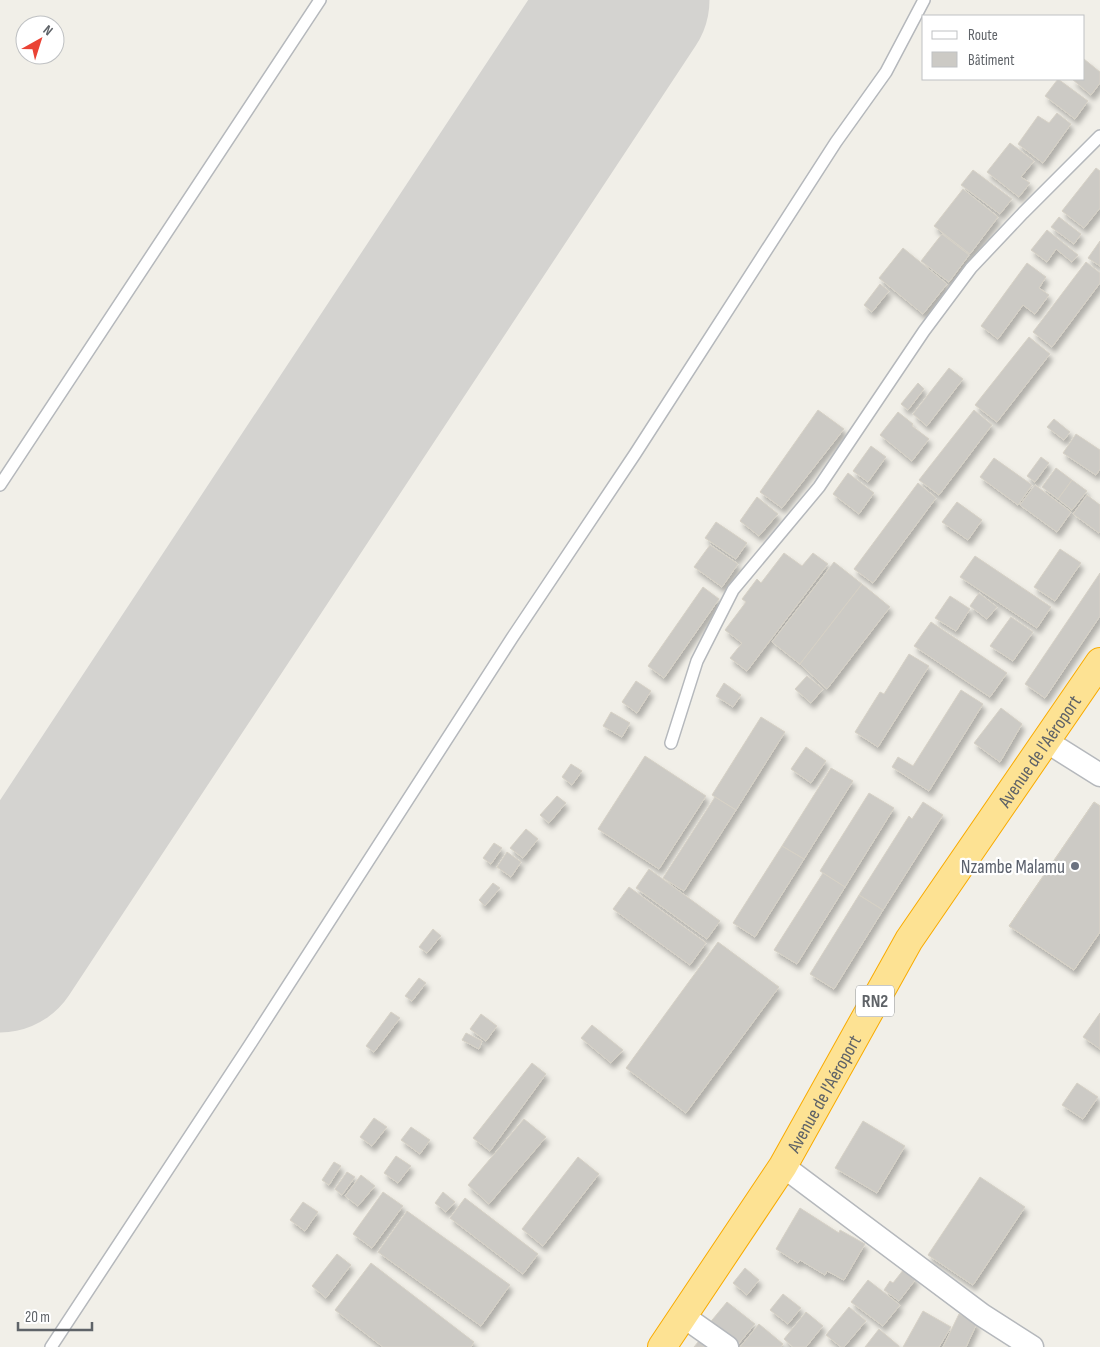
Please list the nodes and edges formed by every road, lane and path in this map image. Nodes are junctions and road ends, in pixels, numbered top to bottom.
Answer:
1 (320, 0) edge
2 (924, 0) edge
3 (1100, 136) edge
4 (0, 485) edge
5 (1100, 662) edge
6 (1046, 741) junction
7 (671, 743) dead end
8 (1100, 775) edge
9 (783, 1166) junction
10 (683, 1316) junction
11 (51, 1347) edge
12 (662, 1347) edge
13 (727, 1347) edge
14 (1032, 1347) edge

1 - 4 lane
2 - 11 lane
3 - 7 lane
5 - 6 highway, Avenue de l'Aéroport / RN2
6 - 8 street
6 - 9 highway, Avenue de l'Aéroport / RN2
9 - 10 highway, Avenue de l'Aéroport / RN2
9 - 14 street
10 - 12 highway, Avenue de l'Aéroport / RN2
10 - 13 street

